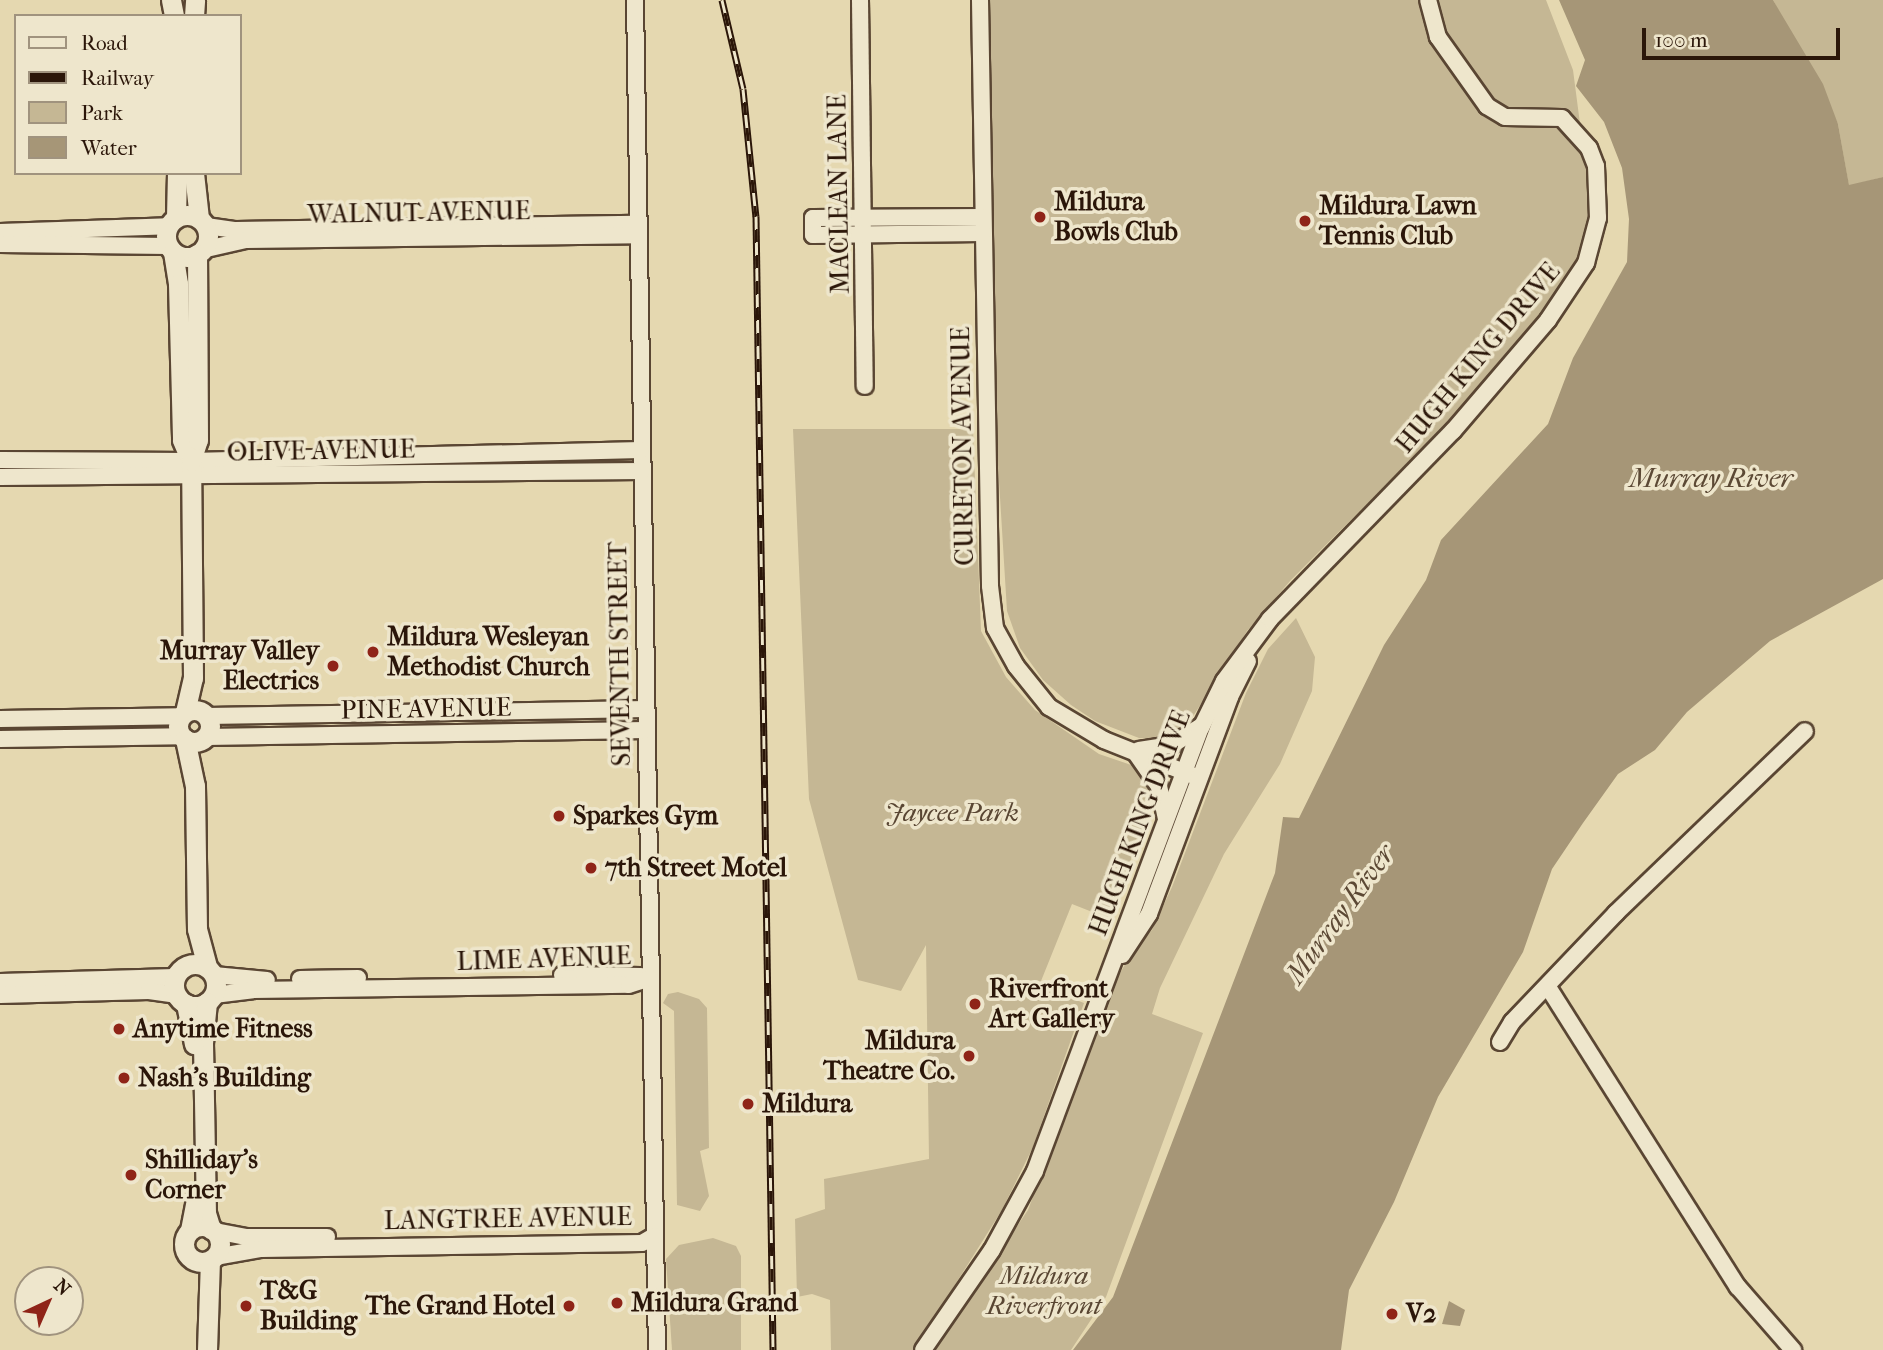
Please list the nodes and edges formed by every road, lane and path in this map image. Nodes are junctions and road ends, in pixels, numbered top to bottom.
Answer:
1 (635, 0) edge
2 (860, 0) edge
3 (980, 0) edge
4 (1428, 0) edge
5 (177, 175) edge
6 (194, 175) edge
7 (172, 221) junction
8 (202, 222) junction
9 (864, 225) junction
10 (983, 225) junction
11 (638, 229) junction
12 (0, 232) edge
13 (0, 244) edge
14 (171, 249) junction
15 (200, 252) junction
16 (865, 386) dead end
17 (641, 450) junction
18 (0, 460) edge
19 (191, 468) junction
20 (642, 471) junction
21 (0, 477) edge
22 (1270, 619) junction
23 (646, 709) junction
24 (617, 710) junction
25 (194, 714) junction
26 (229, 715) junction
27 (0, 719) edge
28 (1202, 725) junction
29 (617, 730) junction
30 (646, 730) junction
31 (1805, 731) dead end
32 (229, 736) junction
33 (194, 738) junction
34 (0, 739) edge
35 (1133, 750) junction
36 (1192, 775) junction
37 (1166, 821) junction
38 (197, 929) junction
39 (1107, 977) junction
40 (650, 978) junction
41 (0, 982) edge
42 (180, 985) junction
43 (210, 985) junction
44 (1548, 987) junction
45 (0, 995) edge
46 (1500, 1042) dead end
47 (190, 1230) junction
48 (213, 1230) junction
49 (654, 1236) junction
50 (206, 1259) junction
51 (198, 1350) edge
52 (208, 1350) edge
53 (657, 1350) edge
54 (923, 1350) edge
55 (1793, 1350) edge

1 - 11 street, SEVENTH STREET
2 - 9 street, MACLEAN LANE
3 - 10 street, CURETON AVENUE
4 - 22 street, HUGH KING DRIVE
5 - 7 street
6 - 8 street
7 - 8 street
7 - 12 street
7 - 14 street
8 - 11 street, WALNUT AVENUE
8 - 15 street
9 - 10 street
9 - 16 street, MACLEAN LANE
10 - 35 street, CURETON AVENUE
11 - 15 street, WALNUT AVENUE
11 - 17 street, SEVENTH STREET
13 - 14 street
14 - 15 street
14 - 19 street
15 - 19 street
17 - 19 street, OLIVE AVENUE
17 - 20 street, SEVENTH STREET
18 - 19 street, OLIVE AVENUE
19 - 20 street, OLIVE AVENUE
19 - 21 street, OLIVE AVENUE
19 - 25 street
20 - 23 street, SEVENTH STREET
22 - 28 street, HUGH KING DRIVE
22 - 36 street, HUGH KING DRIVE
23 - 24 street, PINE AVENUE
23 - 30 street, SEVENTH STREET
24 - 26 street, PINE AVENUE
24 - 29 street
25 - 26 street, PINE AVENUE
25 - 27 street, PINE AVENUE
25 - 33 street
25 - 33 street
26 - 32 street
28 - 35 street
28 - 36 street, HUGH KING DRIVE
29 - 30 street, PINE AVENUE
29 - 32 street, PINE AVENUE
30 - 40 street, SEVENTH STREET
31 - 44 street
32 - 33 street, PINE AVENUE
33 - 34 street, PINE AVENUE
33 - 38 street
35 - 36 street, CURETON AVENUE
35 - 37 street
36 - 37 street, HUGH KING DRIVE
36 - 39 street, HUGH KING DRIVE
37 - 39 street, HUGH KING DRIVE
38 - 42 street
38 - 43 street
39 - 54 street, HUGH KING DRIVE
40 - 43 street, LIME AVENUE
40 - 49 street, SEVENTH STREET
41 - 42 street
42 - 43 street
42 - 43 street
42 - 45 street
42 - 47 street
43 - 48 street
44 - 46 street
44 - 55 street
47 - 48 street
47 - 50 street
48 - 49 street, LANGTREE AVENUE
48 - 50 street
49 - 50 street, LANGTREE AVENUE
49 - 53 street, SEVENTH STREET
50 - 51 street
50 - 52 street

